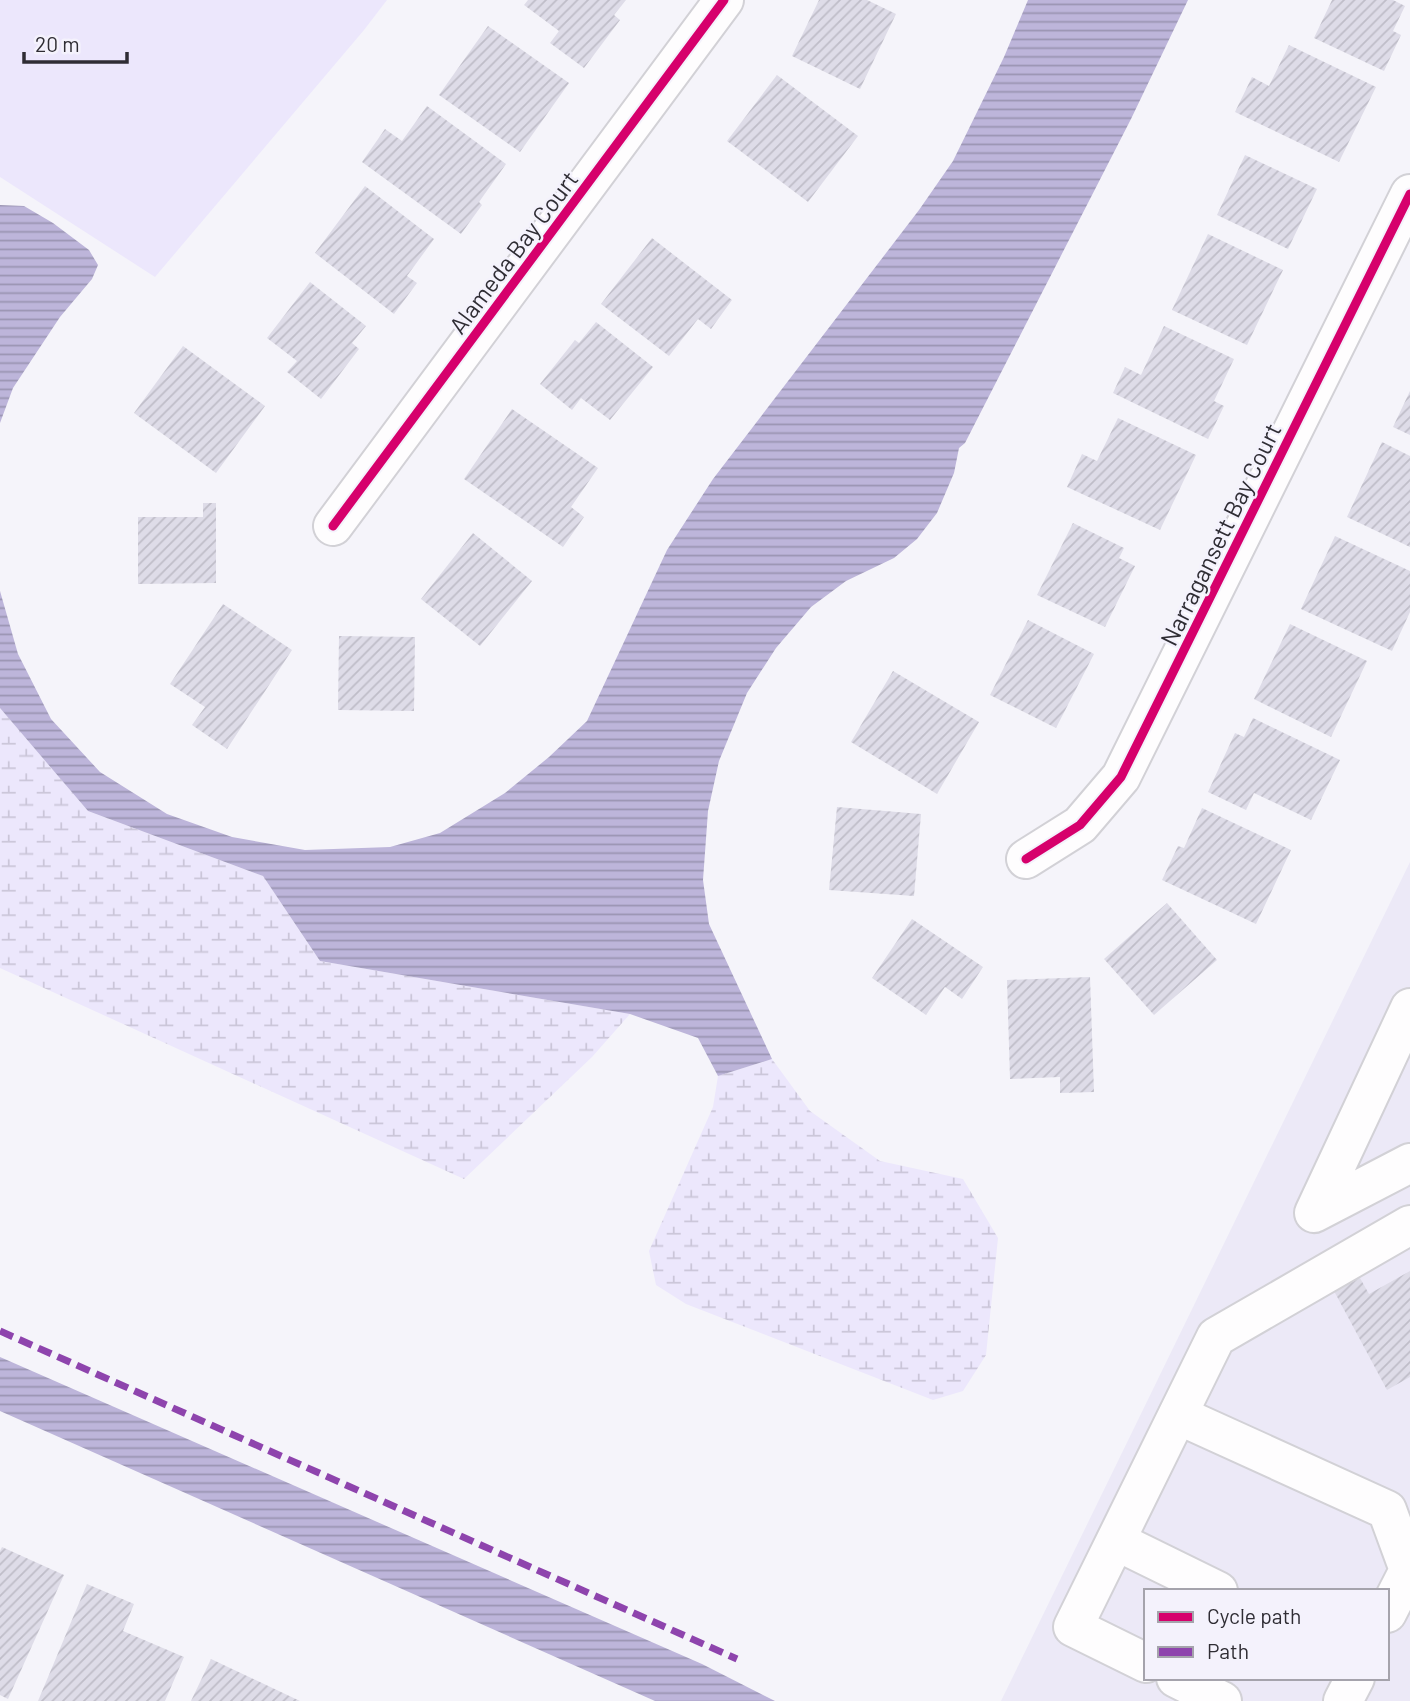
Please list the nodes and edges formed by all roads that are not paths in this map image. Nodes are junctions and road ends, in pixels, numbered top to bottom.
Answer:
1 (724, 0) edge
2 (1410, 194) edge
3 (333, 526) dead end
4 (1027, 859) dead end
5 (1410, 1008) edge
6 (1410, 1163) edge
7 (1410, 1225) edge
8 (1178, 1415) junction
9 (1116, 1541) junction
10 (1213, 1589) edge
11 (1389, 1609) edge
12 (1144, 1662) edge
13 (1180, 1680) edge
14 (1353, 1680) edge
15 (1222, 1701) edge
16 (1343, 1701) edge

1 - 3 street, Alameda Bay Court
2 - 4 street, Narragansett Bay Court
5 - 6 street
7 - 8 street
8 - 9 street
8 - 11 street
9 - 10 street
9 - 12 street
13 - 15 street
14 - 16 street

